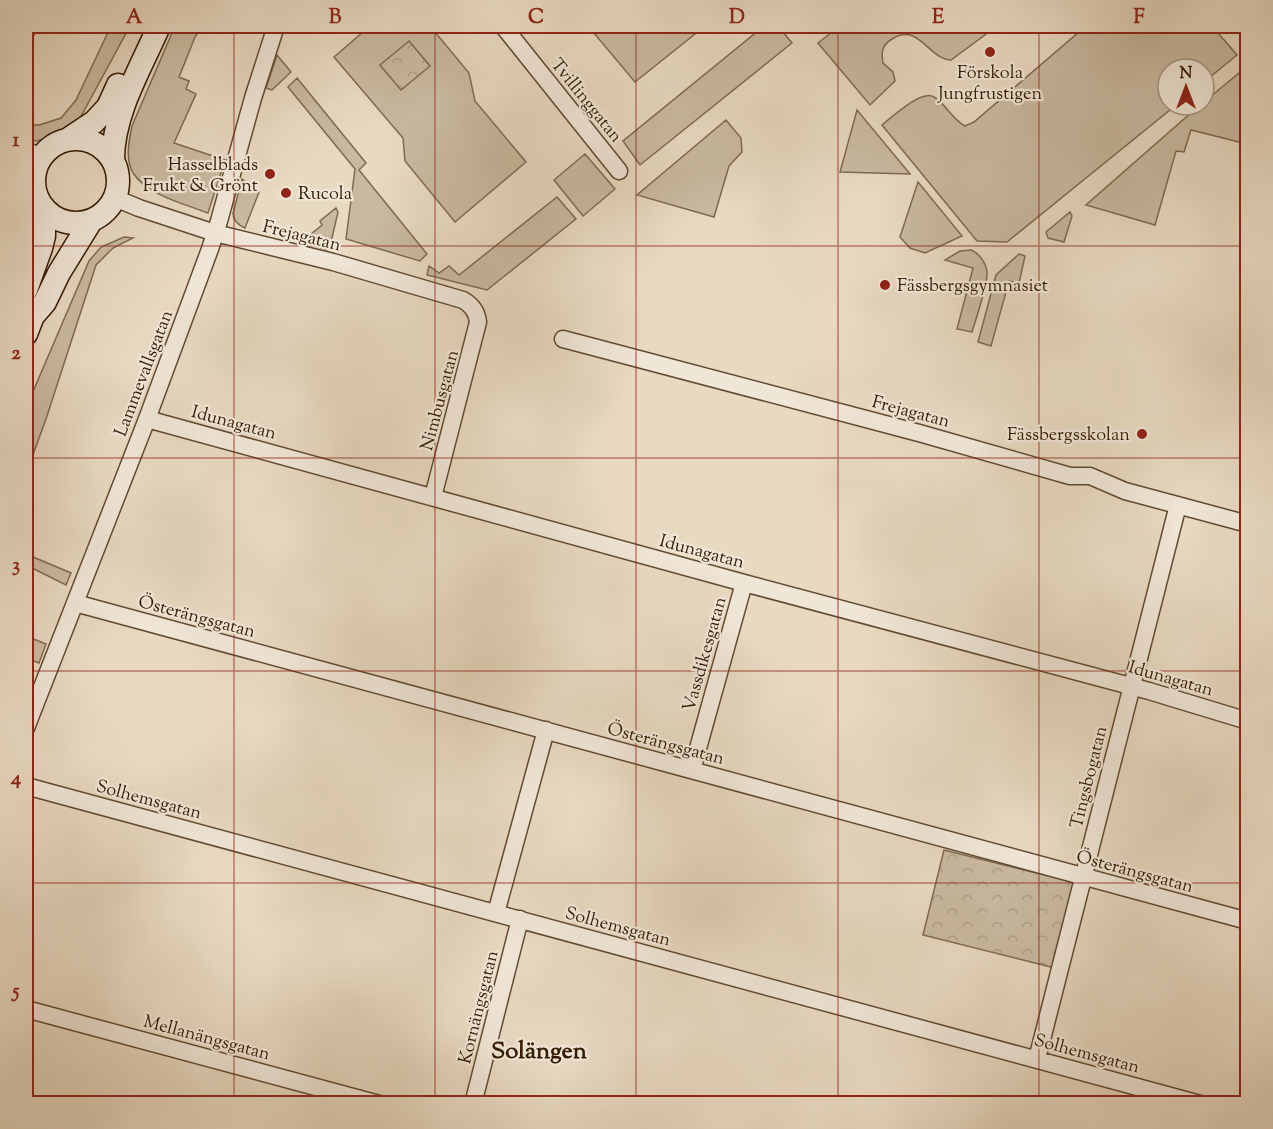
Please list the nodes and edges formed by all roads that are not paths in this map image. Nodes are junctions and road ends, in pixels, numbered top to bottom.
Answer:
1 (29, 26) edge
2 (142, 26) edge
3 (159, 26) edge
4 (276, 26) edge
5 (502, 26) edge
6 (26, 31) edge
7 (67, 140) junction
8 (33, 154) edge
9 (113, 159) junction
10 (619, 171) dead end
11 (30, 183) edge
12 (116, 198) junction
13 (44, 209) junction
14 (91, 221) junction
15 (216, 233) junction
16 (26, 290) edge
17 (476, 313) joint
18 (26, 334) edge
19 (562, 339) dead end
20 (147, 419) junction
21 (433, 497) junction
22 (1178, 505) junction
23 (1248, 524) edge
24 (744, 583) junction
25 (75, 603) junction
26 (1131, 687) junction
27 (1248, 721) edge
28 (26, 728) edge
29 (546, 730) junction
30 (692, 770) junction
31 (26, 786) edge
32 (1083, 877) junction
33 (496, 913) junction
34 (520, 919) junction
35 (1248, 921) edge
36 (26, 1009) edge
37 (1037, 1059) junction
38 (379, 1104) edge
39 (473, 1104) edge
40 (1200, 1104) edge

1 - 6 street
2 - 7 main road
3 - 9 main road
4 - 15 street, Lammevallsgatan
5 - 10 street, Tvillinggatan
7 - 8 main road
7 - 9 main road
8 - 11 main road
9 - 12 main road
11 - 13 main road
12 - 14 main road
12 - 15 street, Frejagatan
13 - 14 main road
13 - 16 main road
14 - 18 main road
15 - 17 street, Frejagatan
15 - 20 street, Lammevallsgatan
17 - 21 street, Nimbusgatan
19 - 22 street, Frejagatan
20 - 21 street, Idunagatan
20 - 25 street, Lammevallsgatan
21 - 24 street, Idunagatan
22 - 23 street, Frejagatan
22 - 26 street, Tingsbogatan
24 - 26 street, Idunagatan
24 - 30 street, Vassdikesgatan
25 - 28 street, Lammevallsgatan
25 - 29 street, Österängsgatan
26 - 27 street, Idunagatan
26 - 32 street, Tingsbogatan
29 - 30 street, Österängsgatan
29 - 33 street
30 - 32 street, Österängsgatan
31 - 33 street, Solhemsgatan
32 - 35 street, Österängsgatan
32 - 37 street, Tingsbogatan
33 - 34 street, Solhemsgatan
34 - 37 street, Solhemsgatan
34 - 39 street, Kornängsgatan
36 - 38 street, Mellanängsgatan
37 - 40 street, Solhemsgatan

